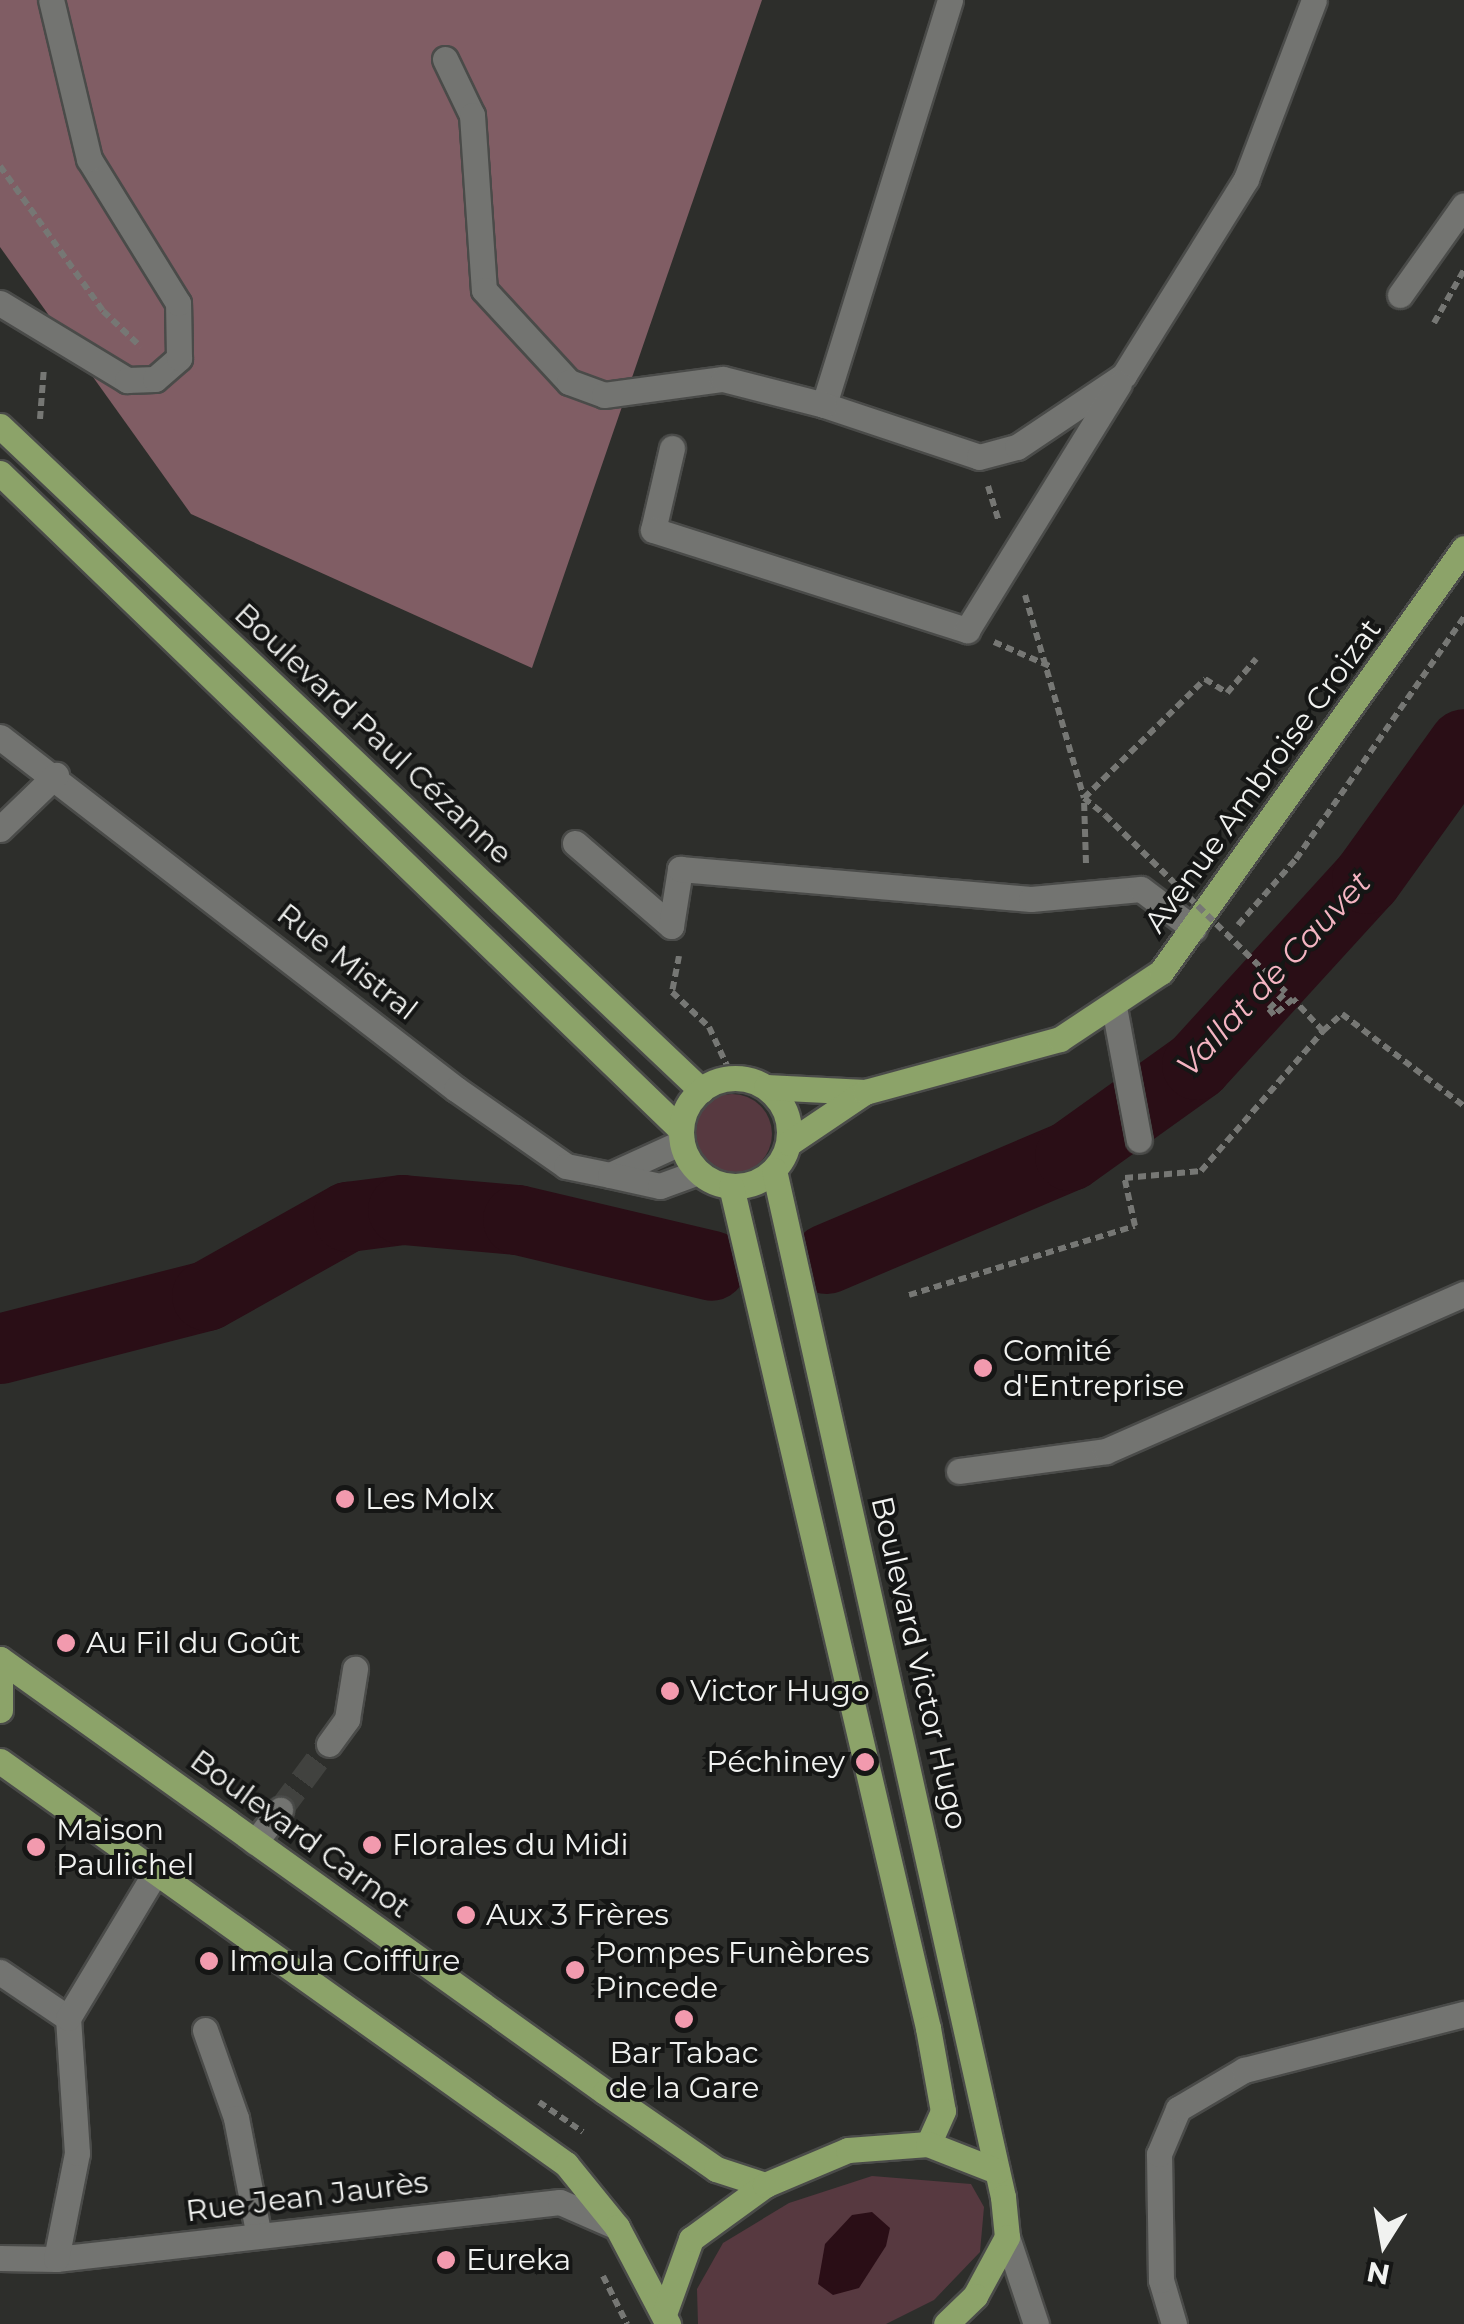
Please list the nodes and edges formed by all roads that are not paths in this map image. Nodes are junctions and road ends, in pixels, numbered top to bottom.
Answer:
1 (51, 0) edge
2 (950, 0) edge
3 (1314, 0) edge
4 (444, 59) dead end
5 (1464, 205) edge
6 (1400, 295) dead end
7 (0, 303) edge
8 (1124, 375) junction
9 (824, 405) junction
10 (0, 426) edge
11 (672, 448) dead end
12 (0, 473) edge
13 (1464, 548) edge
14 (0, 737) edge
15 (56, 775) junction
16 (0, 828) edge
17 (575, 843) dead end
18 (1194, 930) junction
19 (1114, 1008) junction
20 (766, 1087) junction
21 (701, 1090) junction
22 (865, 1092) junction
23 (1138, 1131) road end
24 (681, 1136) junction
25 (789, 1142) junction
26 (774, 1170) junction
27 (698, 1172) junction
28 (610, 1175) junction
29 (731, 1186) junction
30 (1464, 1294) edge
31 (959, 1470) dead end
32 (0, 1659) edge
33 (356, 1669) dead end
34 (0, 1710) edge
35 (329, 1744) tunnel mouth
36 (0, 1761) edge
37 (280, 1810) tunnel mouth
38 (255, 1842) junction
39 (157, 1870) junction
40 (0, 1972) edge
41 (1464, 2014) edge
42 (68, 2018) junction
43 (205, 2030) dead end
44 (928, 2144) junction
45 (997, 2171) junction
46 (766, 2185) junction
47 (616, 2227) junction
48 (260, 2236) junction
49 (1007, 2237) junction
50 (0, 2258) edge
51 (56, 2259) junction
52 (666, 2319) edge
53 (952, 2323) edge
54 (1036, 2324) edge
55 (1174, 2324) edge

1 - 7 street
2 - 9 street
3 - 8 street
4 - 9 street
5 - 6 street
8 - 9 street
8 - 11 street
10 - 21 main road, Boulevard Paul Cézanne
12 - 24 main road
13 - 18 main road, Avenue Ambroise Croizat
14 - 15 street, Rue Mistral
15 - 16 street
15 - 28 street, Rue Mistral
17 - 18 street
18 - 19 main road, Avenue Ambroise Croizat
19 - 22 main road, Avenue Ambroise Croizat
19 - 23 street
20 - 21 main road
20 - 22 main road, Avenue Ambroise Croizat
20 - 25 main road
21 - 24 main road
22 - 25 main road, Avenue Ambroise Croizat
24 - 27 main road
24 - 28 street
25 - 26 main road
26 - 29 main road
26 - 45 main road, Boulevard Victor Hugo
27 - 28 street, Rue Mistral
27 - 29 main road
29 - 44 main road
30 - 31 street
32 - 34 main road
32 - 38 main road, Boulevard Carnot
33 - 35 street
36 - 39 main road
37 - 38 street
38 - 46 main road, Boulevard Carnot
39 - 42 street
39 - 47 main road
40 - 42 street
41 - 55 street
42 - 51 street
43 - 48 street
44 - 45 main road
44 - 46 main road
45 - 49 main road, Boulevard Victor Hugo
46 - 52 main road
47 - 48 street, Rue Jean Jaurès
47 - 52 main road
48 - 51 street, Rue Jean Jaurès
49 - 53 main road
49 - 54 street
50 - 51 street, Rue Jean Jaurès

